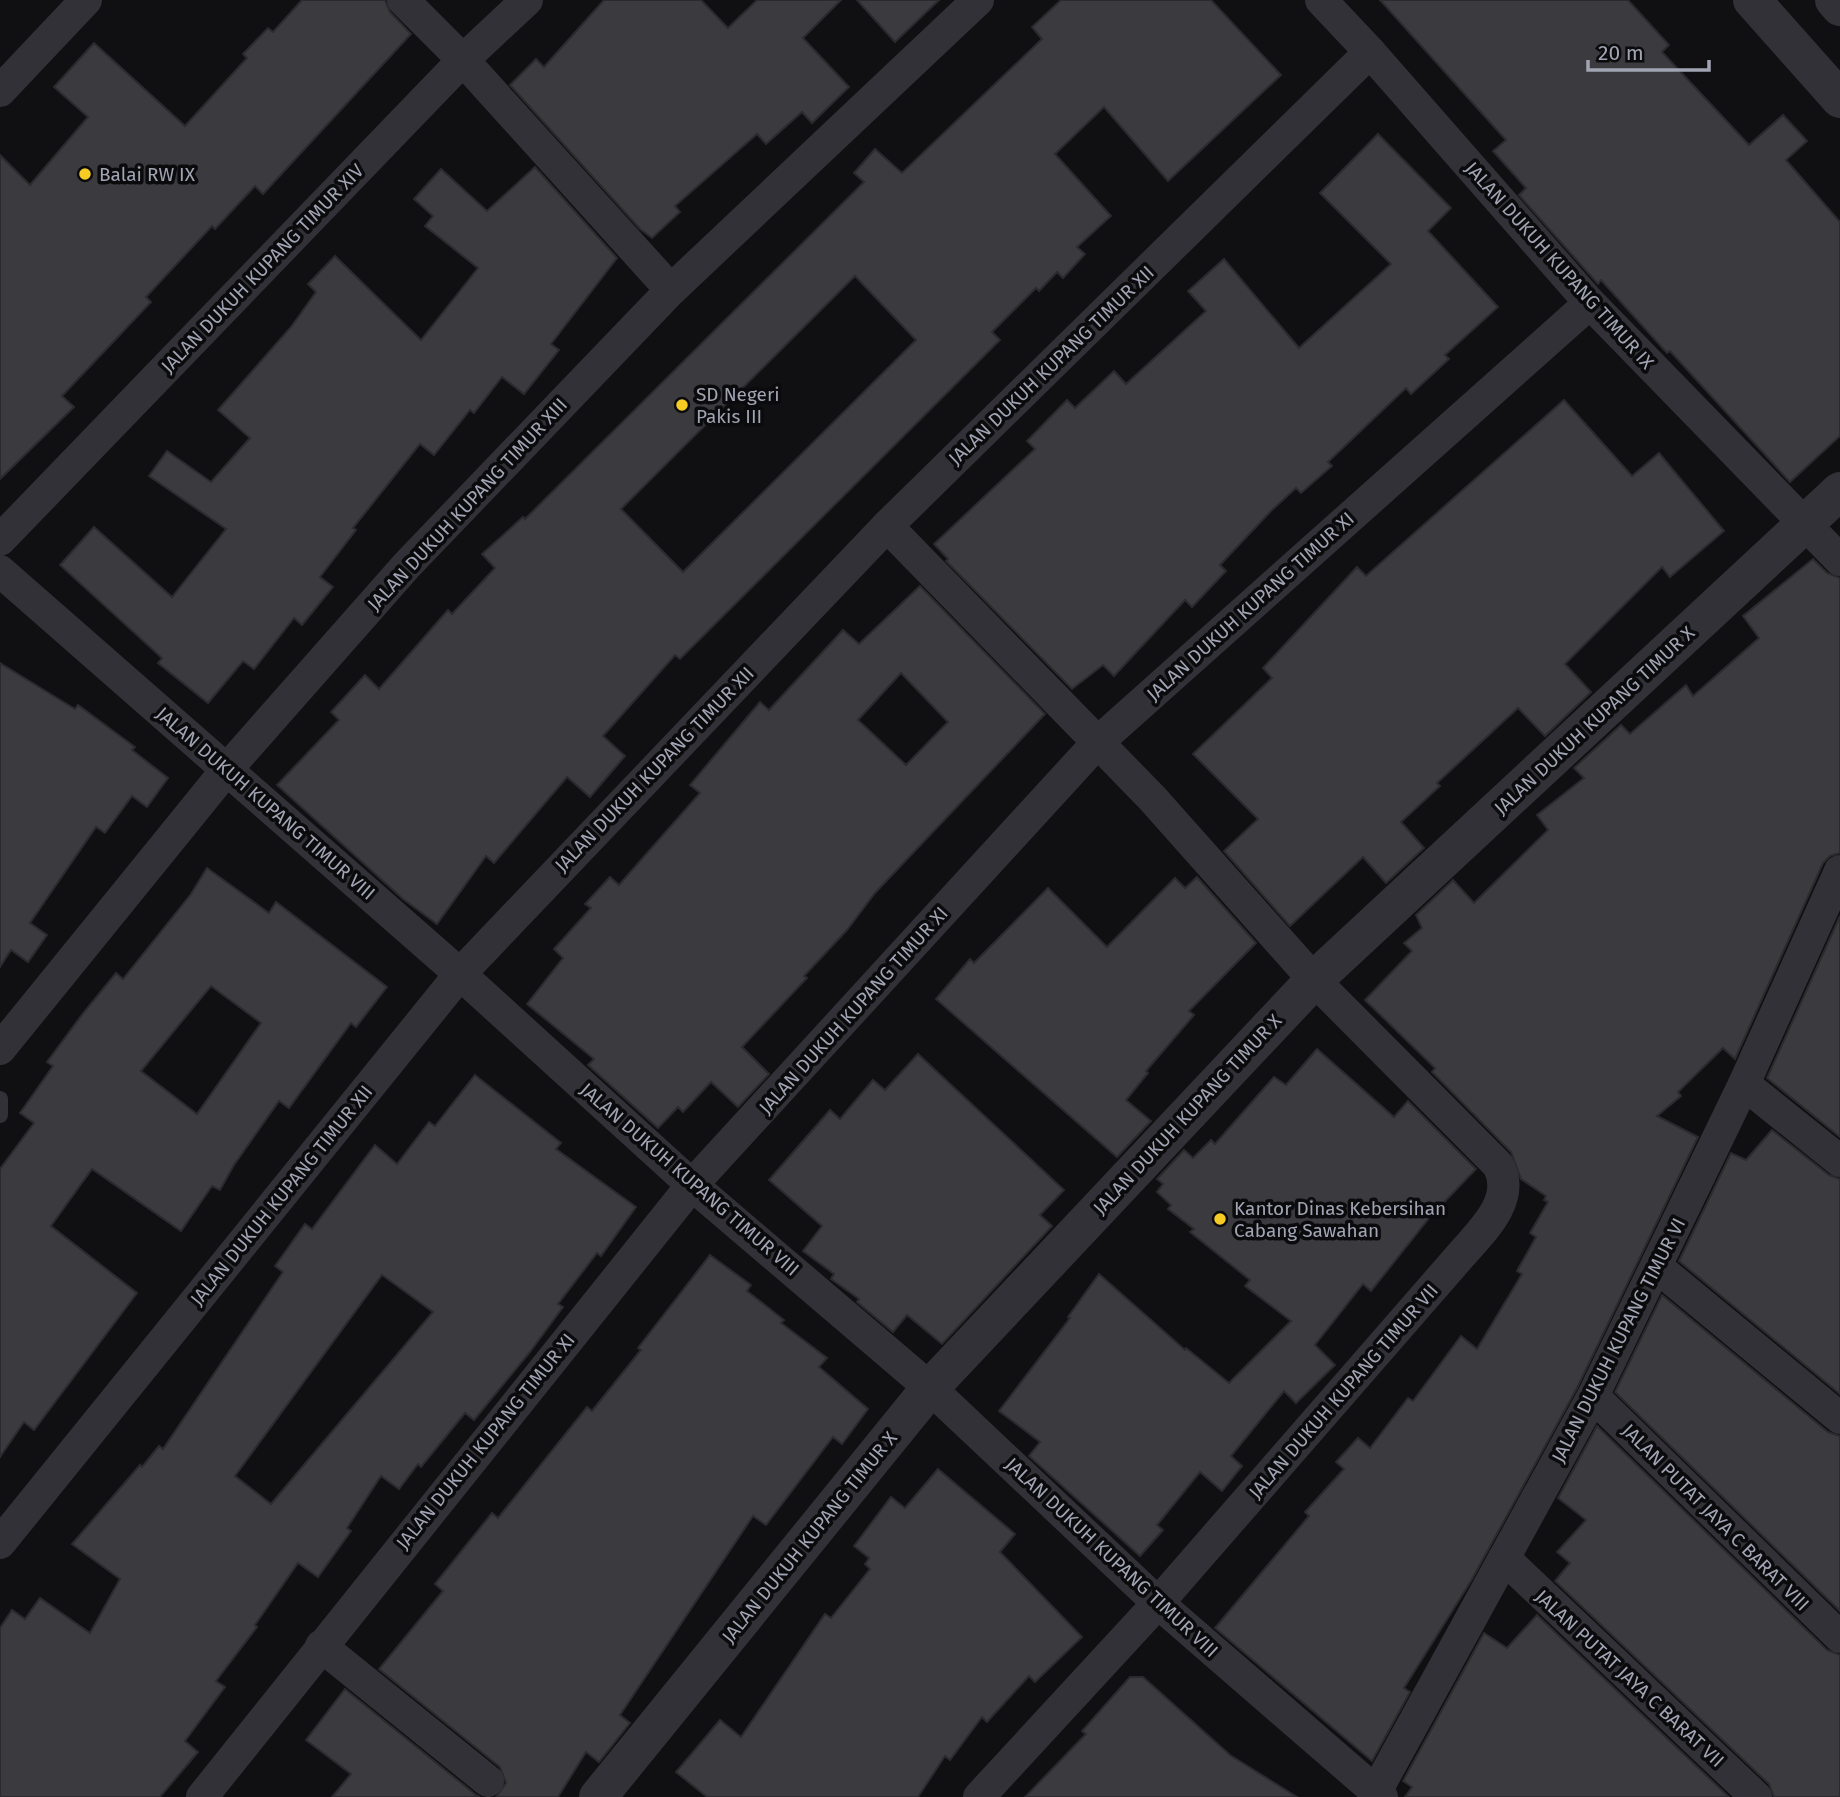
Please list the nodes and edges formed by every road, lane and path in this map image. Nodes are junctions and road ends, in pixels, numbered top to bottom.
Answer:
1 (86, 0) edge
2 (403, 0) edge
3 (527, 0) edge
4 (978, 0) edge
5 (1321, 0) edge
6 (1752, 0) edge
7 (1834, 0) edge
8 (1840, 7) edge
9 (1370, 52) junction
10 (463, 60) junction
11 (0, 91) edge
12 (1840, 99) edge
13 (671, 290) junction
14 (1590, 303) junction
15 (1840, 491) edge
16 (1804, 525) junction
17 (887, 526) junction
18 (0, 540) edge
19 (1840, 560) edge
20 (0, 571) edge
21 (1098, 742) junction
22 (228, 768) junction
23 (1840, 871) edge
24 (460, 974) junction
25 (1314, 980) junction
26 (0, 1049) edge
27 (1744, 1084) junction
28 (0, 1099) edge
29 (0, 1115) edge
30 (1840, 1161) edge
31 (692, 1185) junction
32 (1657, 1267) junction
33 (930, 1388) junction
34 (1594, 1396) junction
35 (1840, 1418) edge
36 (0, 1543) edge
37 (1504, 1558) junction
38 (1158, 1602) junction
39 (1840, 1637) edge
40 (321, 1646) junction
41 (488, 1781) dead end
42 (1377, 1795) edge
43 (202, 1797) edge
44 (598, 1797) edge
45 (979, 1797) edge
46 (1756, 1797) edge

1 - 11 street
2 - 10 street
3 - 10 street, JALAN DUKUH KUPANG TIMUR XIV
4 - 13 street, JALAN DUKUH KUPANG TIMUR XIII
5 - 9 street, JALAN DUKUH KUPANG TIMUR IX
6 - 12 street
7 - 8 street
9 - 14 street, JALAN DUKUH KUPANG TIMUR IX
9 - 17 street, JALAN DUKUH KUPANG TIMUR XII
10 - 13 street
10 - 18 street, JALAN DUKUH KUPANG TIMUR XIV
13 - 22 street, JALAN DUKUH KUPANG TIMUR XIII
14 - 16 street, JALAN DUKUH KUPANG TIMUR IX
14 - 21 street, JALAN DUKUH KUPANG TIMUR XI
15 - 16 street, JALAN DUKUH KUPANG TIMUR X
16 - 19 street
16 - 25 street, JALAN DUKUH KUPANG TIMUR X
17 - 21 street, JALAN DUKUH KUPANG TIMUR VII
17 - 24 street, JALAN DUKUH KUPANG TIMUR XII
20 - 22 street, JALAN DUKUH KUPANG TIMUR VIII
21 - 25 street, JALAN DUKUH KUPANG TIMUR VII
21 - 31 street, JALAN DUKUH KUPANG TIMUR XI
22 - 24 street, JALAN DUKUH KUPANG TIMUR VIII
22 - 26 street, JALAN DUKUH KUPANG TIMUR XIII
23 - 27 street, JALAN DUKUH KUPANG TIMUR VI
24 - 31 street, JALAN DUKUH KUPANG TIMUR VIII
24 - 36 street, JALAN DUKUH KUPANG TIMUR XII
25 - 33 street, JALAN DUKUH KUPANG TIMUR X
25 - 38 street, JALAN DUKUH KUPANG TIMUR VII
27 - 30 street
27 - 32 street, JALAN DUKUH KUPANG TIMUR VI
28 - 29 lane
31 - 33 street, JALAN DUKUH KUPANG TIMUR VIII
31 - 40 street, JALAN DUKUH KUPANG TIMUR XI
32 - 34 street, JALAN DUKUH KUPANG TIMUR VI
32 - 35 street
33 - 38 street, JALAN DUKUH KUPANG TIMUR VIII
33 - 44 street, JALAN DUKUH KUPANG TIMUR X
34 - 37 street, JALAN DUKUH KUPANG TIMUR VI
34 - 39 street, JALAN PUTAT JAYA C BARAT VIII
37 - 42 street, JALAN DUKUH KUPANG TIMUR VI
37 - 46 street, JALAN PUTAT JAYA C BARAT VII
38 - 42 street, JALAN DUKUH KUPANG TIMUR VIII
38 - 45 street, JALAN DUKUH KUPANG TIMUR VII
40 - 41 street
40 - 43 street, JALAN DUKUH KUPANG TIMUR XI

